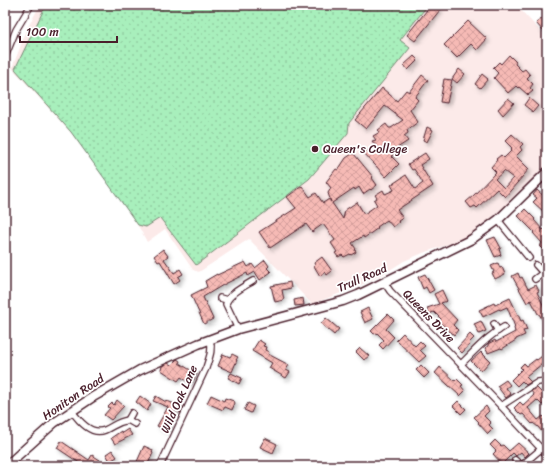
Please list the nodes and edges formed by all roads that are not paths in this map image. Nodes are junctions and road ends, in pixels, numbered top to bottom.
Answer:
1 (31, 5) edge
2 (5, 57) edge
3 (547, 172) edge
4 (498, 220) junction
5 (529, 258) dead end
6 (536, 265) dead end
7 (545, 275) edge
8 (536, 279) dead end
9 (253, 281) dead end
10 (384, 282) junction
11 (220, 298) dead end
12 (227, 300) junction
13 (494, 324) dead end
14 (504, 327) dead end
15 (238, 329) junction
16 (498, 331) junction
17 (210, 340) junction
18 (161, 360) joint
19 (460, 364) junction
20 (547, 381) edge
21 (501, 406) junction
22 (72, 411) junction
23 (132, 413) dead end
24 (128, 420) junction
25 (135, 424) dead end
26 (541, 449) junction
27 (547, 455) edge
28 (514, 460) dead end
29 (522, 465) edge
30 (6, 466) edge
31 (160, 466) edge

1 - 2 street
3 - 4 street, Trull Road
4 - 5 street
4 - 10 street, Trull Road
6 - 7 street
7 - 8 street
9 - 12 street
10 - 15 street, Trull Road
10 - 19 street, Queens Drive
11 - 12 street
12 - 15 street
13 - 16 street
14 - 16 street
15 - 17 street, Trull Road
16 - 19 street
17 - 18 street, Trull Road
17 - 31 street, Wild Oak Lane
18 - 22 street, Honiton Road
19 - 21 street, Queens Drive
20 - 21 street
21 - 26 street, Queens Drive
22 - 24 street
22 - 30 street, Honiton Road
23 - 24 street
24 - 25 street
26 - 27 street, Queens Drive
26 - 29 street
28 - 29 street

